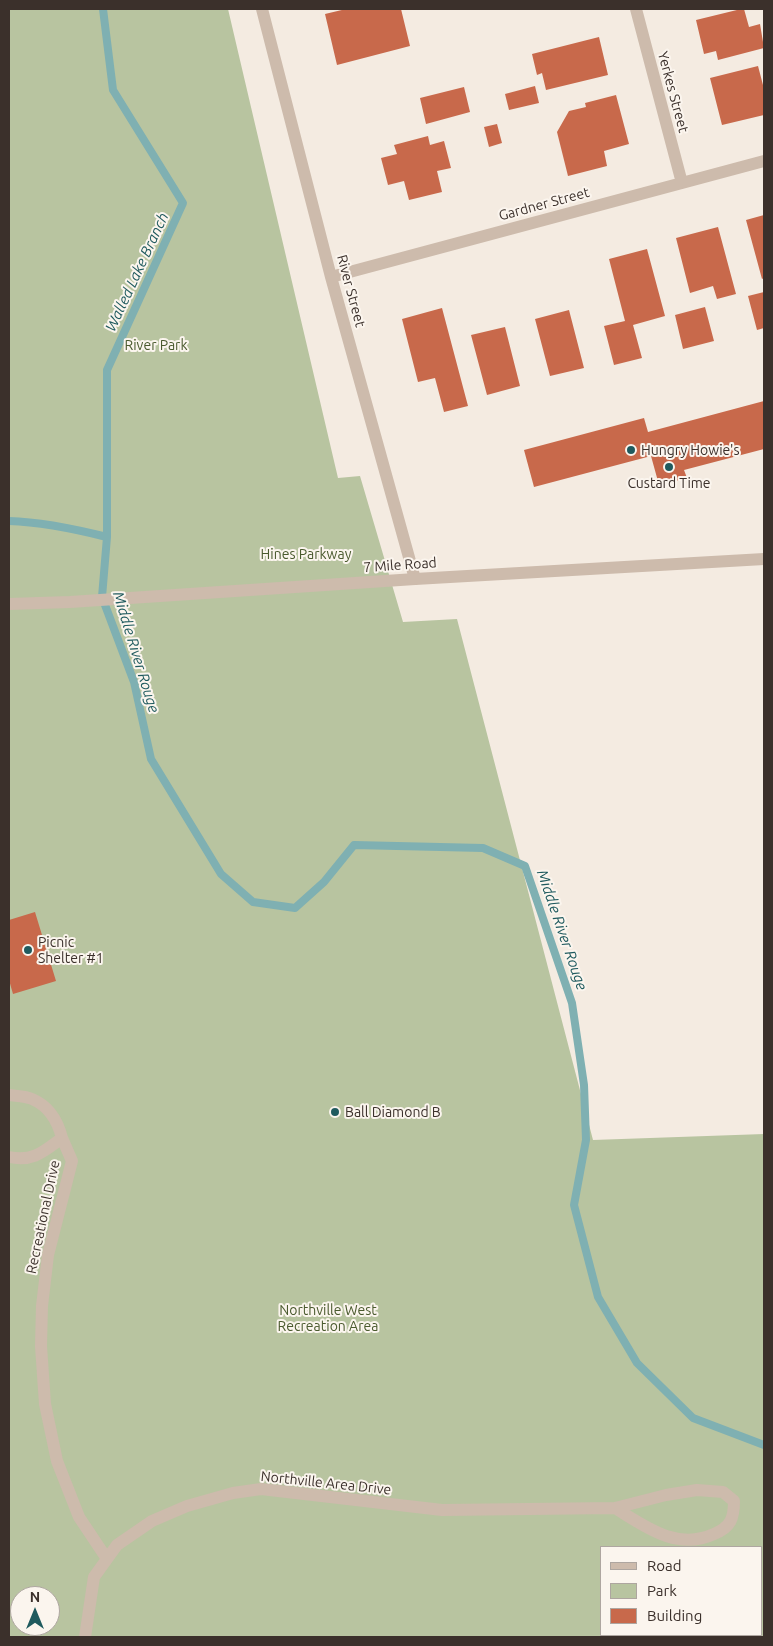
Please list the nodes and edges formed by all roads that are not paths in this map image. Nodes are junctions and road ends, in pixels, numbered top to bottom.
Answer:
1 (262, 9) edge
2 (636, 9) edge
3 (764, 161) edge
4 (682, 183) junction
5 (331, 277) junction
6 (764, 558) edge
7 (416, 579) junction
8 (9, 604) edge
9 (9, 1095) edge
10 (62, 1138) junction
11 (9, 1157) edge
12 (614, 1508) junction
13 (107, 1559) junction
14 (85, 1637) edge

1 - 5 street, River Street
2 - 4 street, Yerkes Street
3 - 4 street, Gardner Street
4 - 5 street, Gardner Street
5 - 7 street, River Street
6 - 7 street, 7 Mile Road
7 - 8 street, 7 Mile Road
9 - 10 street, Recreational Drive
10 - 11 street, Recreational Drive
10 - 13 street, Recreational Drive
12 - 12 street, Northville Area Drive
12 - 13 street, Northville Area Drive
13 - 14 street, Northville Area Drive

